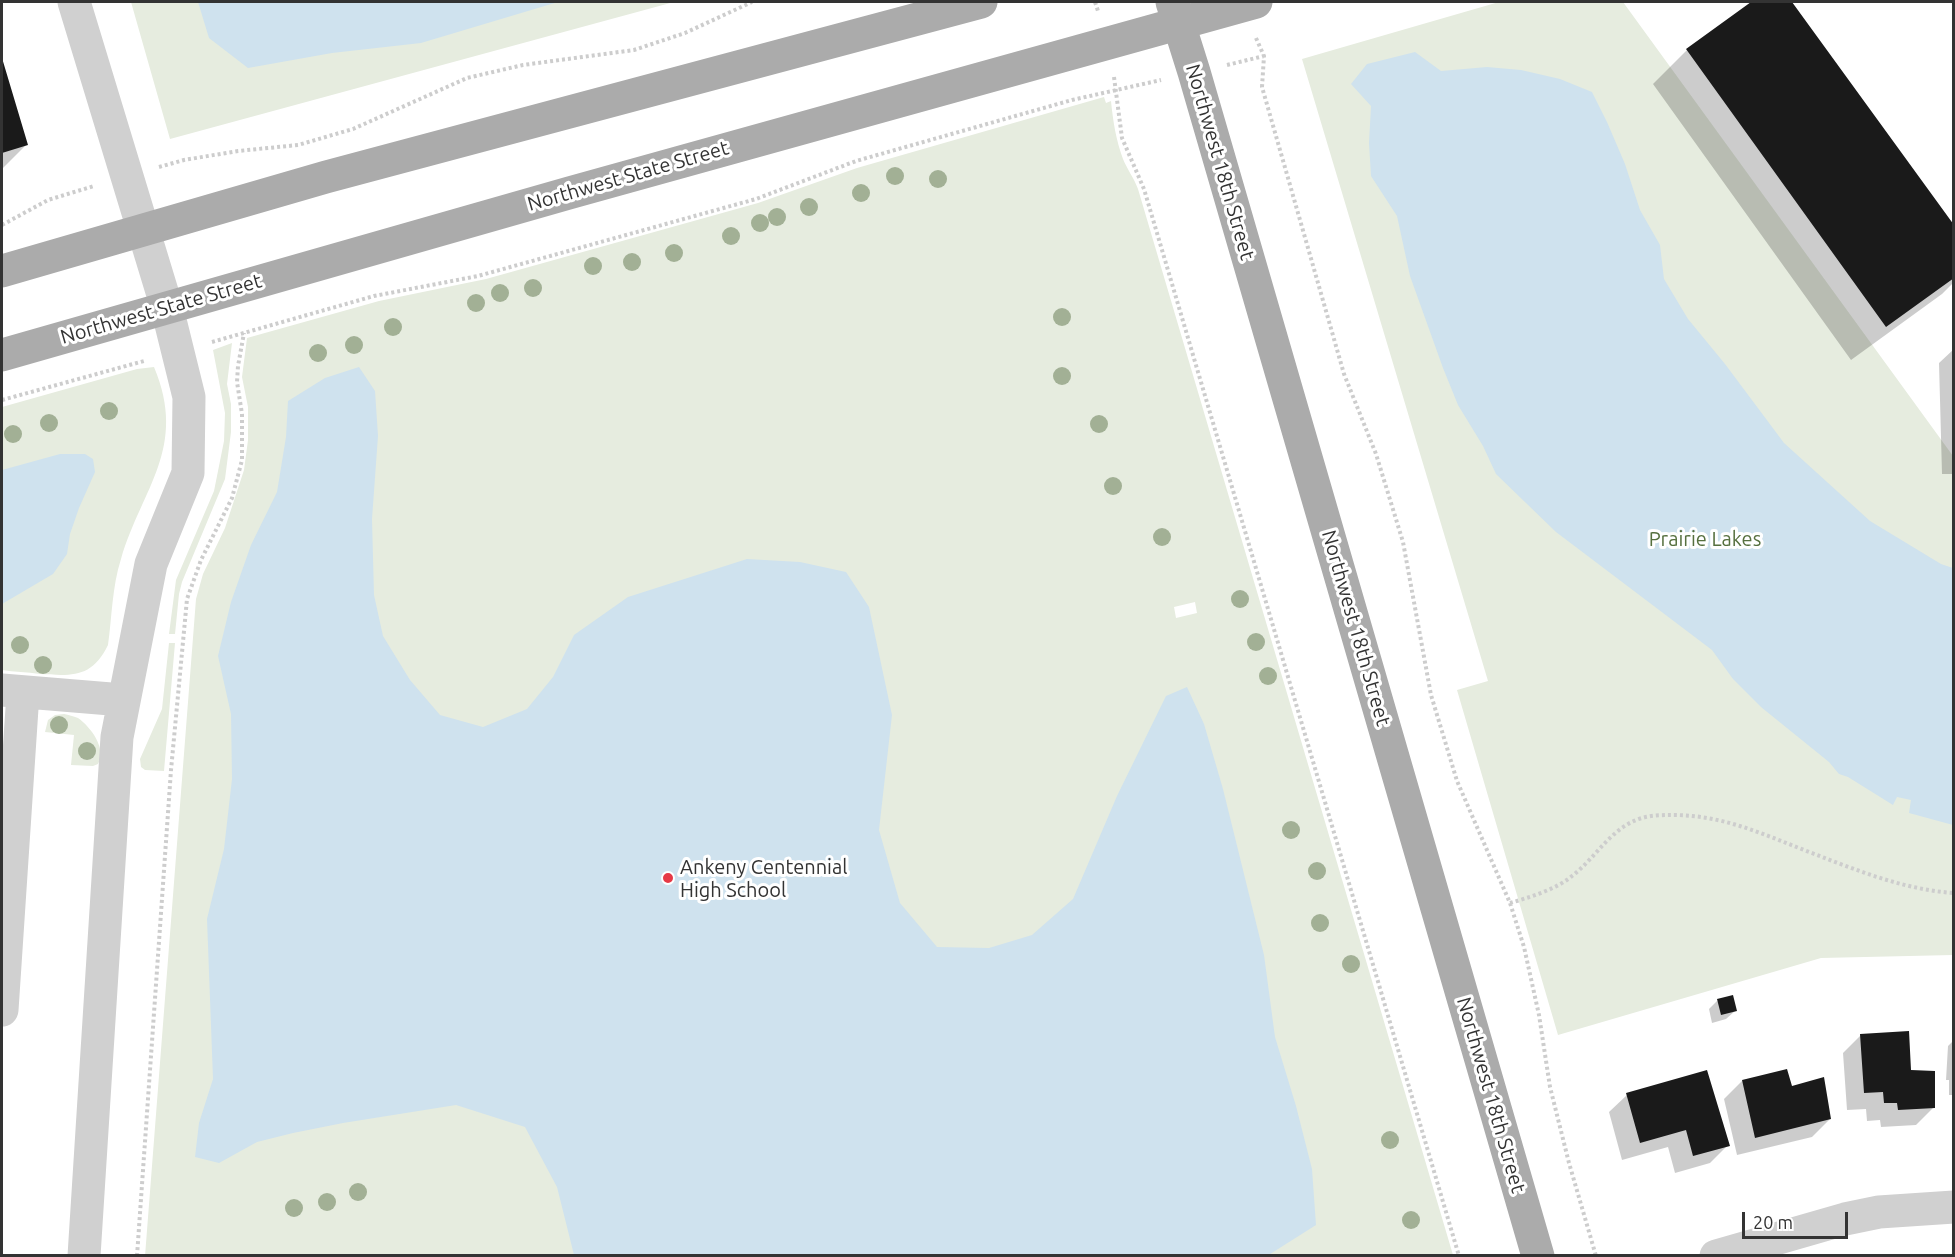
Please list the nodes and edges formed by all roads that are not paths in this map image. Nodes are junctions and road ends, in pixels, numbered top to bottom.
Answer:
1 (74, 2) edge
2 (981, 2) edge
3 (1256, 2) edge
4 (1175, 13) edge
5 (142, 229) junction
6 (2, 271) edge
7 (167, 308) junction
8 (2, 355) edge
9 (12, 691) edge
10 (123, 700) junction
11 (2, 1010) edge
12 (1953, 1207) edge
13 (84, 1256) edge
14 (1538, 1256) edge
15 (1716, 1256) edge

1 - 5 street
2 - 5 main road
3 - 4 main road, Northwest State Street
4 - 7 main road, Northwest State Street
4 - 14 main road, Northwest 18th Street
5 - 6 main road
5 - 7 street
7 - 8 main road, Northwest State Street
7 - 10 street
9 - 10 street
9 - 11 street
10 - 13 street
12 - 15 street

